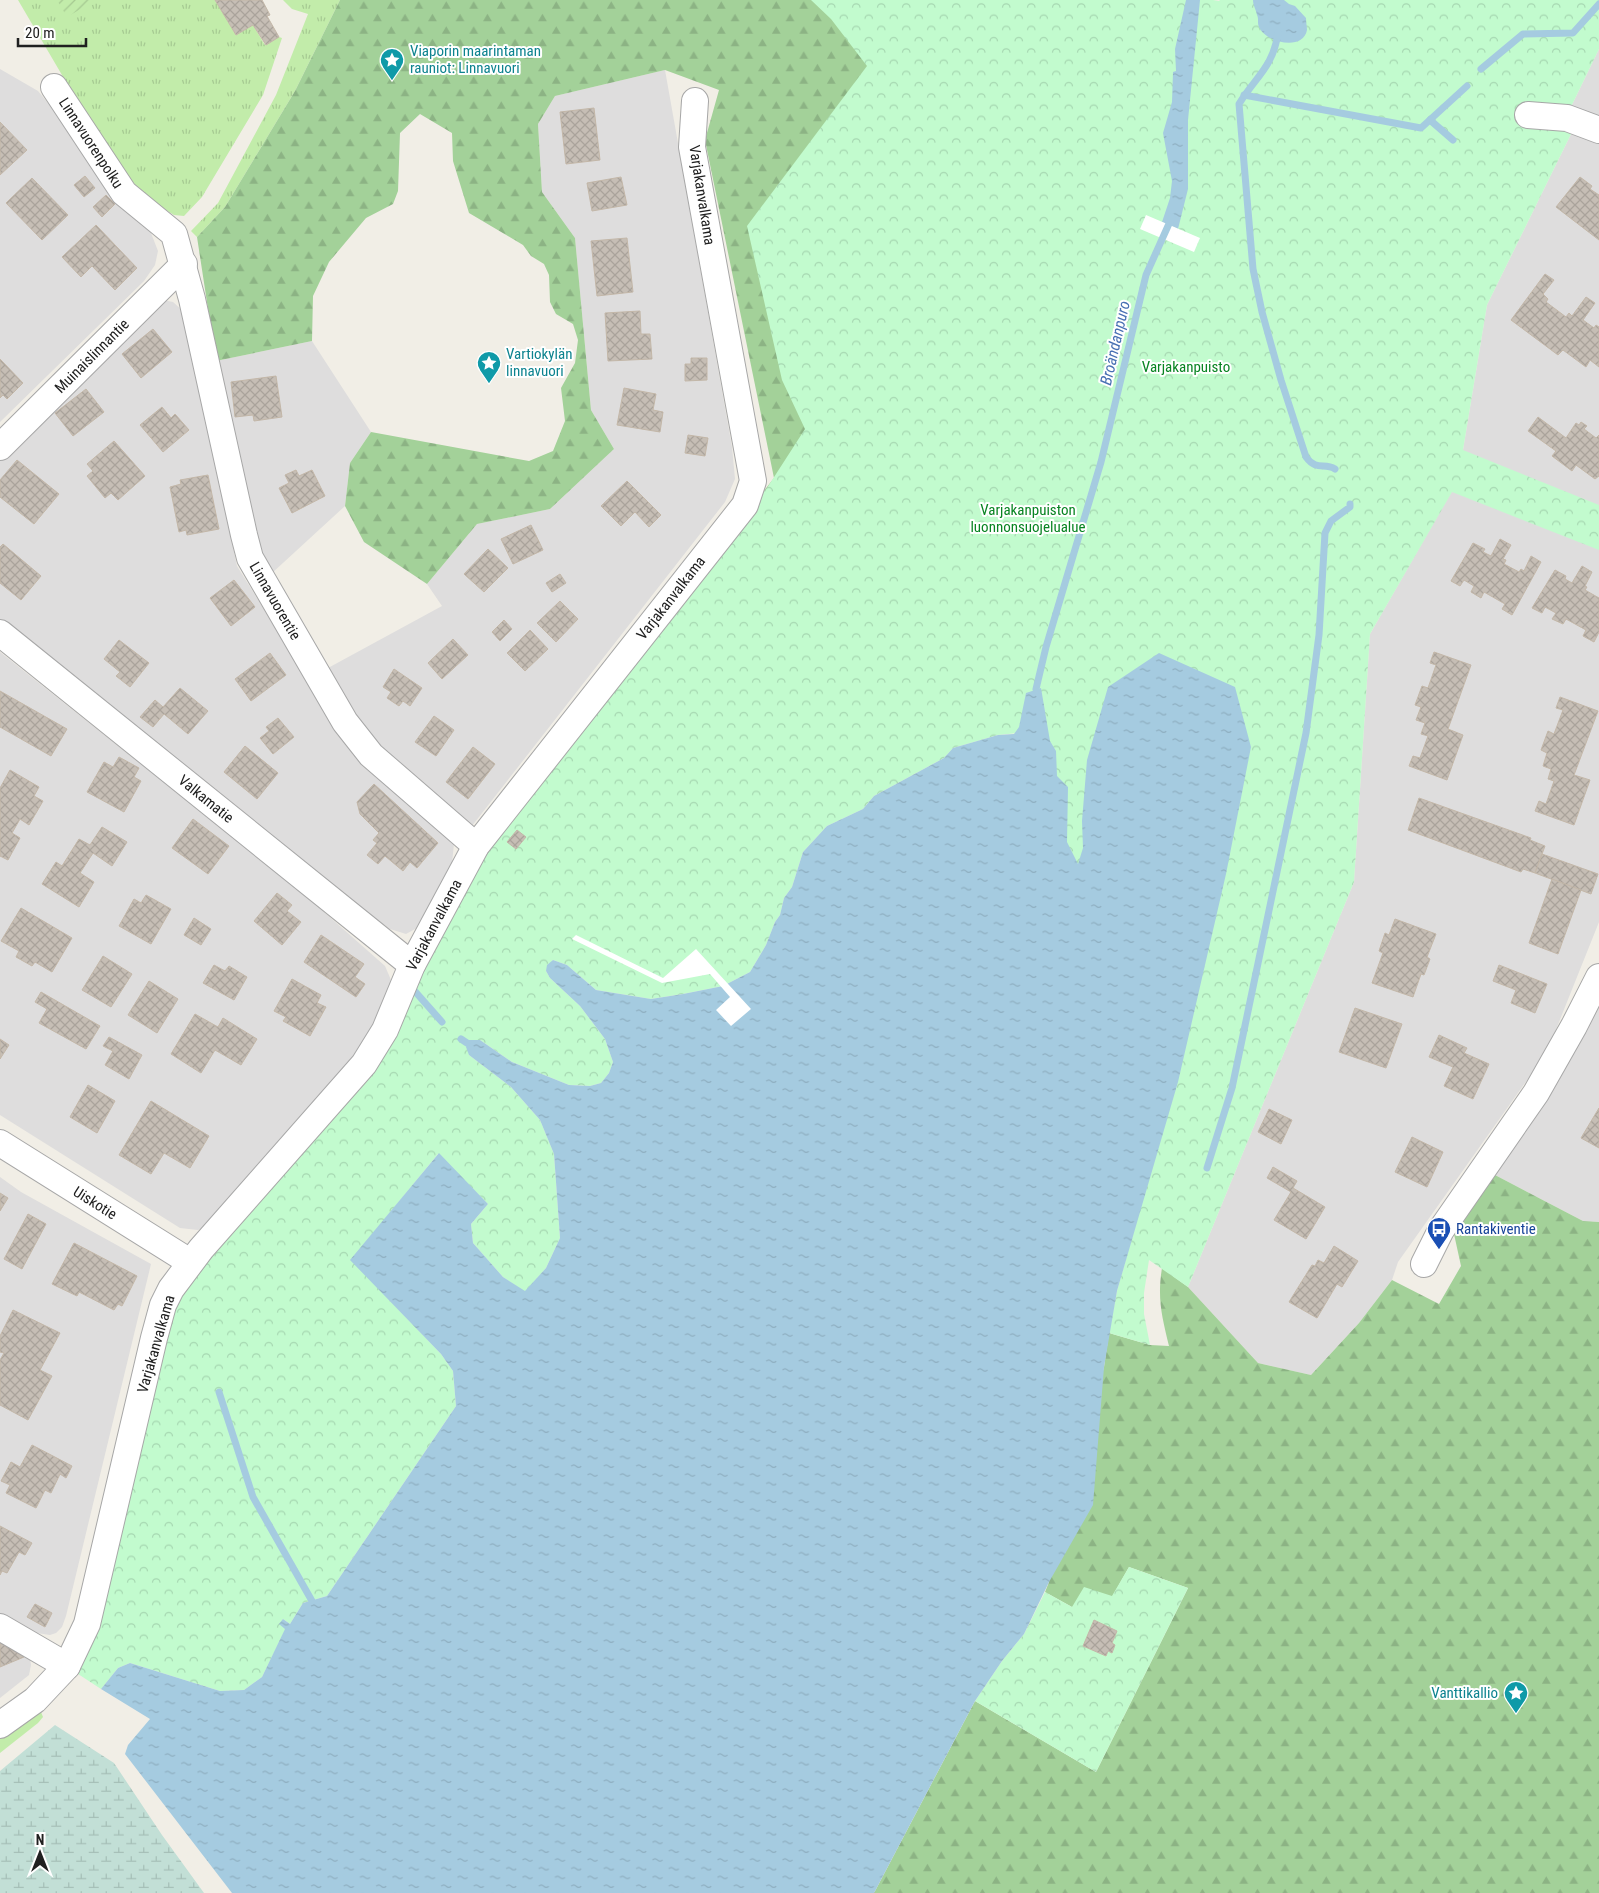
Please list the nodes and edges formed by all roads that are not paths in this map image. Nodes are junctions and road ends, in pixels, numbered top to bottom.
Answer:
1 (54, 87) dead end
2 (695, 100) dead end
3 (1528, 116) dead end
4 (1599, 130) edge
5 (184, 264) junction
6 (0, 447) edge
7 (0, 633) edge
8 (476, 846) junction
9 (412, 965) junction
10 (1599, 977) edge
11 (0, 1143) edge
12 (190, 1262) junction
13 (1424, 1264) dead end
14 (0, 1627) edge
15 (67, 1666) junction
16 (0, 1725) edge

1 - 5 street, Linnavuorenpolku
2 - 8 street, Varjakanvalkama
3 - 4 street
5 - 6 street, Muinaislinnantie
5 - 8 street, Linnavuorentie
7 - 9 street, Valkamatie
8 - 9 street, Varjakanvalkama
9 - 12 street, Varjakanvalkama
10 - 13 street
11 - 12 street, Uiskotie
12 - 15 street, Varjakanvalkama
14 - 15 street
15 - 16 street, Varjakanvalkama

